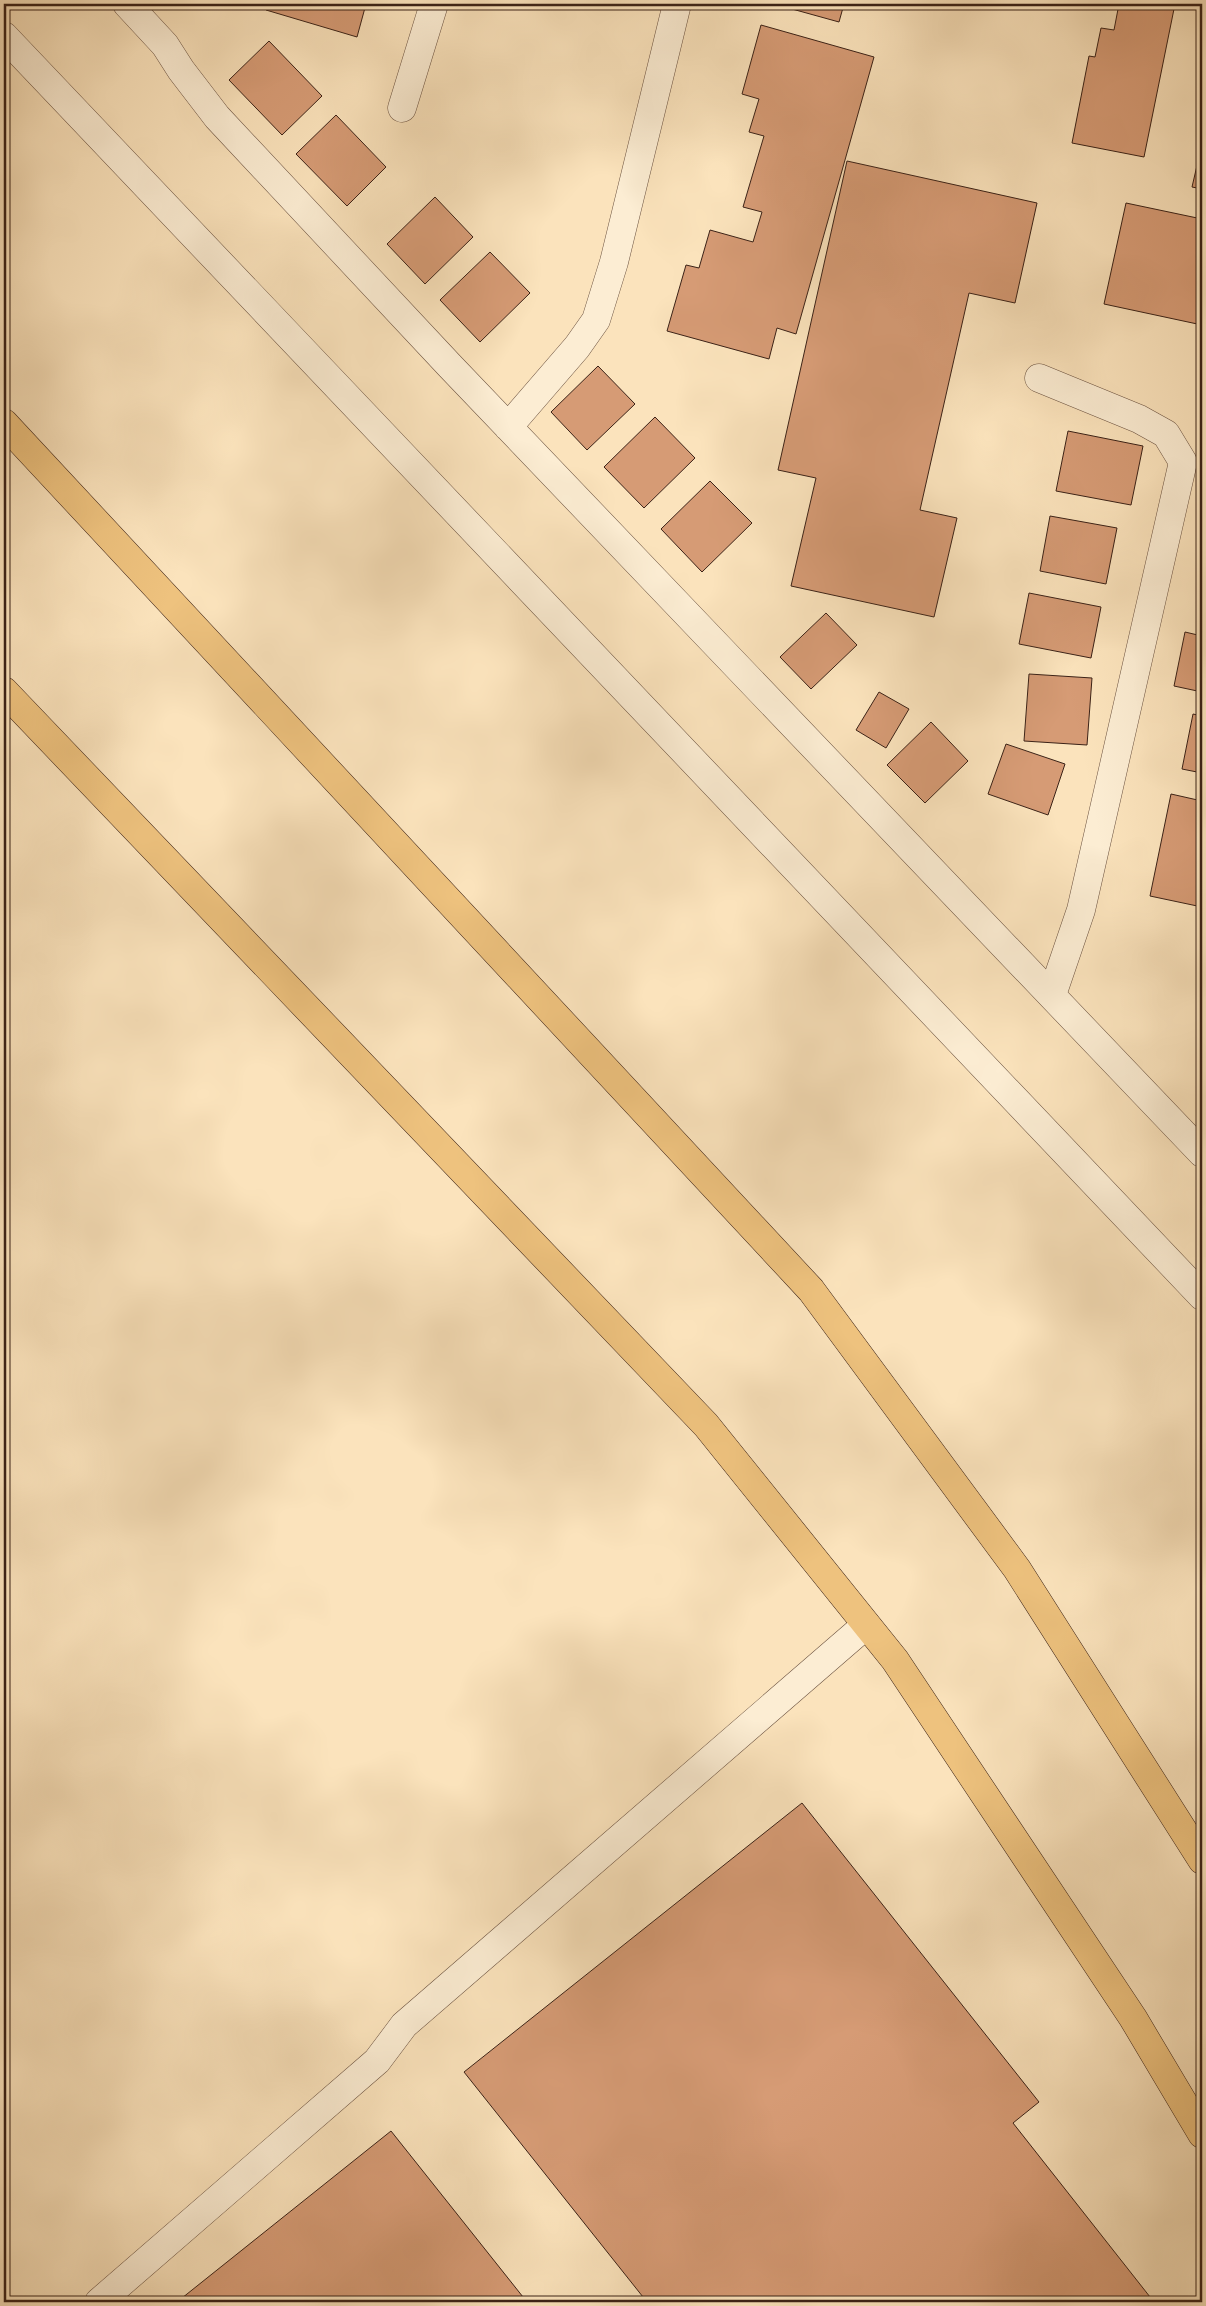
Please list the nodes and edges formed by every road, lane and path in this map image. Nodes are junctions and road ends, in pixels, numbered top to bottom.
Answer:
1 (127, 4) edge
2 (434, 4) edge
3 (677, 4) edge
4 (4, 36) edge
5 (402, 108) dead end
6 (1040, 378) dead end
7 (4, 423) edge
8 (508, 427) junction
9 (4, 690) edge
10 (1052, 995) junction
11 (1202, 1153) edge
12 (1202, 1296) edge
13 (866, 1625) junction
14 (1202, 1860) edge
15 (1202, 2134) edge
16 (99, 2302) edge

1 - 8 street
2 - 5 street
3 - 8 street
4 - 12 street
6 - 10 street
7 - 14 main road
8 - 10 street
9 - 13 main road
10 - 11 street
13 - 15 main road
13 - 16 street

